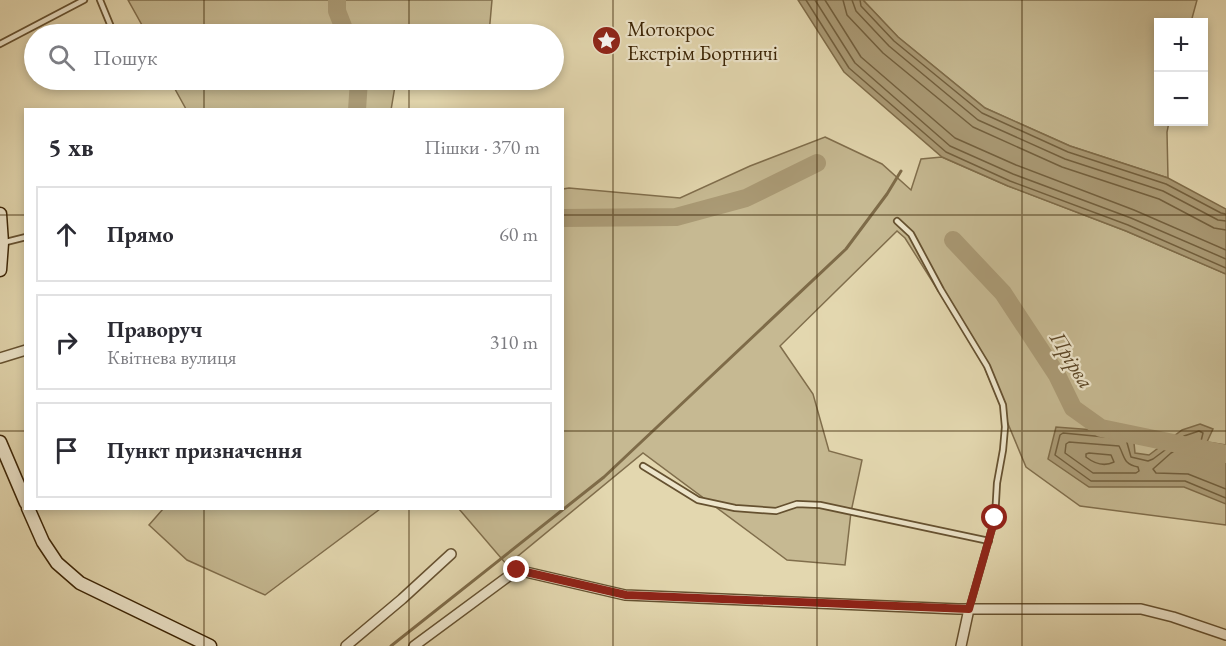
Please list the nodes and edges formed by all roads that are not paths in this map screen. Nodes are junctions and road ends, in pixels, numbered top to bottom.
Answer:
1 (84, 0) edge
2 (100, 0) edge
3 (38, 24) edge
4 (110, 24) edge
5 (24, 31) edge
6 (0, 44) edge
7 (0, 214) edge
8 (897, 221) dead end
9 (24, 238) edge
10 (2, 243) junction
11 (0, 270) edge
12 (24, 351) edge
13 (0, 358) edge
14 (0, 442) edge
15 (643, 466) dead end
16 (24, 498) edge
17 (29, 510) edge
18 (989, 541) junction
19 (451, 554) dead end
20 (969, 609) junction
21 (1226, 635) edge
22 (210, 646) edge
23 (346, 646) edge
24 (414, 646) edge
25 (961, 646) edge

1 - 3 lane
2 - 4 lane
5 - 6 lane
7 - 10 street
8 - 18 lane
9 - 10 lane
10 - 11 street
12 - 13 street
14 - 16 street
15 - 18 lane
17 - 22 street
18 - 20 lane
19 - 23 street
20 - 21 street
20 - 24 street
20 - 25 street

